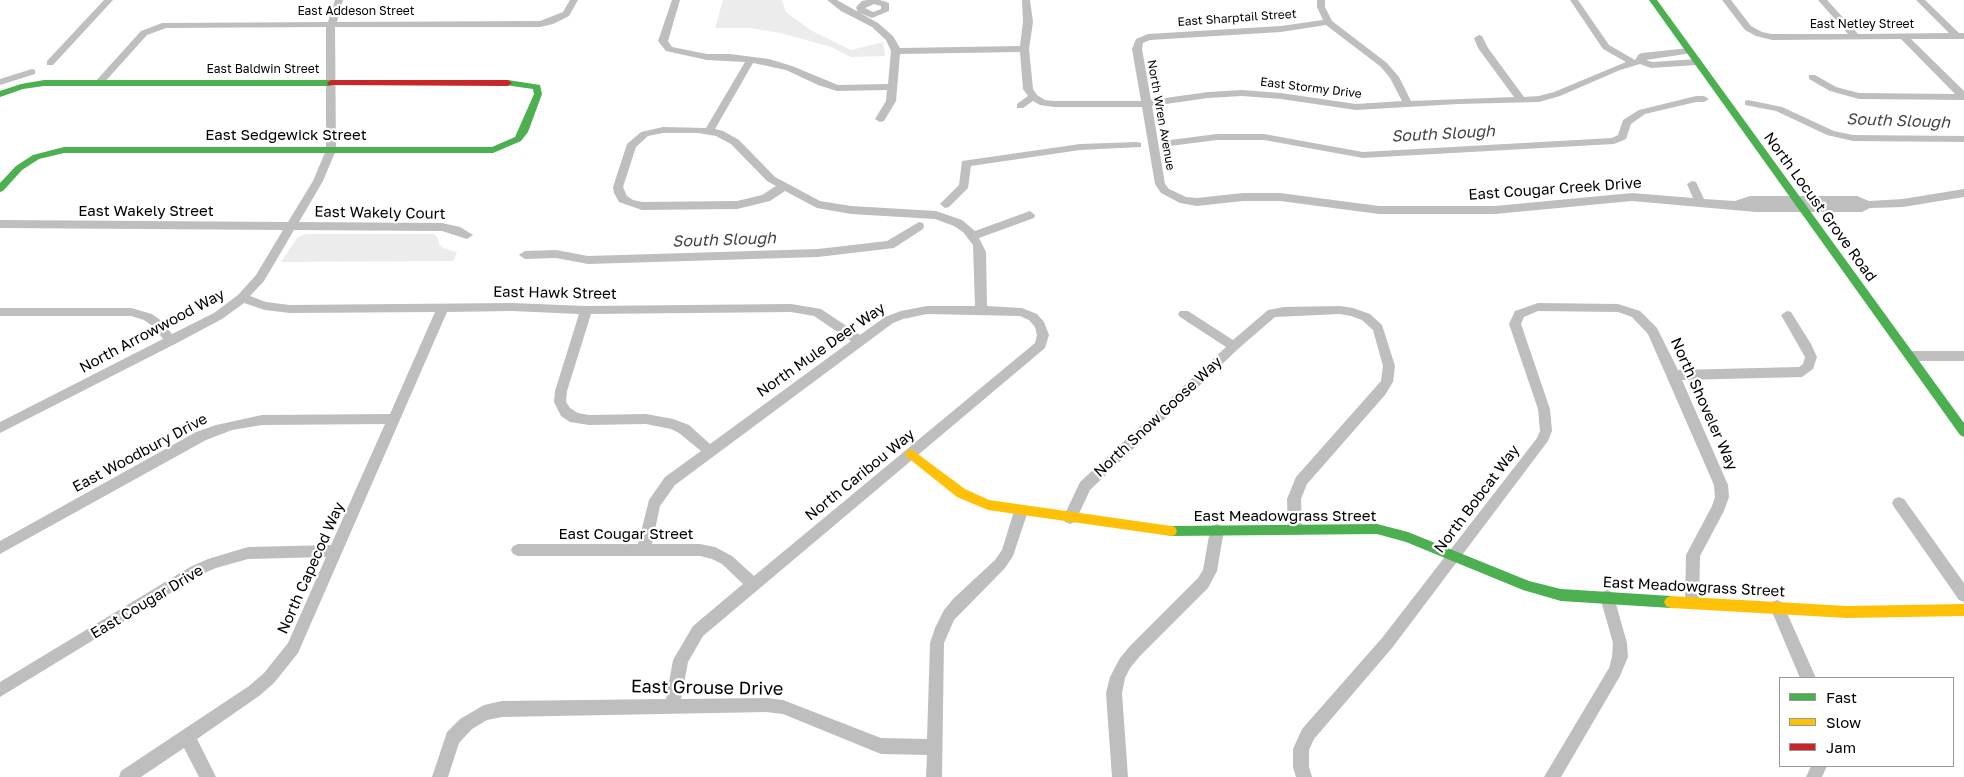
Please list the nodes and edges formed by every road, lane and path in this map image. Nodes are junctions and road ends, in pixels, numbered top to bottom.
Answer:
1 (339, 0) edge
2 (574, 0) edge
3 (676, 0) edge
4 (832, 0) edge
5 (1026, 0) edge
6 (1321, 0) edge
7 (1574, 0) edge
8 (1653, 0) edge
9 (1726, 0) edge
10 (1822, 0) edge
11 (1920, 0) edge
12 (1328, 22) junction
13 (331, 24) junction
14 (1855, 36) junction
15 (1903, 36) junction
16 (1960, 36) edge
17 (1148, 37) joint
18 (1478, 38) dead end
19 (1024, 49) junction
20 (1689, 51) junction
21 (896, 52) junction
22 (751, 59) junction
23 (1637, 62) junction
24 (1697, 62) junction
25 (1812, 77) dead end
26 (99, 83) junction
27 (330, 83) junction
28 (892, 88) junction
29 (0, 94) edge
30 (1033, 97) junction
31 (1964, 97) edge
32 (1521, 100) junction
33 (1146, 104) junction
34 (1408, 104) junction
35 (1020, 106) dead end
36 (880, 119) dead end
37 (709, 131) junction
38 (518, 139) joint
39 (331, 150) junction
40 (1692, 184) dead end
41 (782, 186) junction
42 (0, 190) edge
43 (1964, 193) edge
44 (1172, 196) joint
45 (1701, 203) junction
46 (1799, 204) junction
47 (1030, 215) dead end
48 (0, 224) edge
49 (292, 227) junction
50 (466, 235) dead end
51 (973, 236) junction
52 (242, 298) junction
53 (443, 308) junction
54 (586, 310) junction
55 (981, 310) junction
56 (0, 312) edge
57 (1633, 312) joint
58 (1184, 314) dead end
59 (1787, 315) dead end
60 (170, 341) junction
61 (859, 341) junction
62 (1234, 346) junction
63 (1910, 356) junction
64 (1964, 356) edge
65 (1674, 375) junction
66 (394, 419) junction
67 (0, 428) edge
68 (1964, 432) edge
69 (709, 451) junction
70 (911, 454) junction
71 (1899, 503) dead end
72 (1021, 511) junction
73 (1070, 518) junction
74 (1295, 529) junction
75 (1217, 530) junction
76 (0, 548) edge
77 (644, 549) junction
78 (518, 550) dead end
79 (337, 551) junction
80 (1454, 556) junction
81 (753, 584) junction
82 (1964, 596) edge
83 (1607, 597) junction
84 (1692, 602) junction
85 (1777, 607) junction
86 (1964, 610) edge
87 (1808, 677) edge
88 (0, 690) edge
89 (672, 707) junction
90 (187, 737) junction
91 (935, 747) junction
92 (128, 777) edge
93 (208, 777) edge
94 (440, 777) edge
95 (934, 777) edge
96 (1120, 777) edge
97 (1304, 777) edge
98 (1552, 777) edge

1 - 13 street, North Arrowwood Way
2 - 13 street, East Addeson Street
3 - 22 street
4 - 21 street
5 - 19 street
6 - 12 street
7 - 23 street
8 - 20 street, North Locust Grove Road
9 - 14 street, East Netley Street
10 - 14 street
11 - 16 street
12 - 17 street, East Sharptail Street
12 - 34 street
13 - 26 street, East Addeson Street
13 - 27 street, North Arrowwood Way
14 - 15 street, East Netley Street
15 - 16 street, East Netley Street
15 - 31 street
17 - 33 street, North Wren Avenue
18 - 32 street
19 - 21 street
19 - 30 street
20 - 23 street, East Stormy Drive
20 - 24 street, North Locust Grove Road
21 - 28 street
22 - 28 street
22 - 37 street
23 - 24 street, East Stormy Drive
23 - 32 street, East Stormy Drive
24 - 46 street, North Locust Grove Road
25 - 31 street
26 - 27 street, East Baldwin Street
26 - 29 street, East Baldwin Street
27 - 38 street, East Baldwin Street
27 - 39 street, North Arrowwood Way
28 - 36 street
30 - 33 street, East Stormy Drive
30 - 35 street
32 - 34 street, East Stormy Drive
33 - 34 street, East Stormy Drive
33 - 44 street, North Wren Avenue
37 - 41 street
37 - 41 street
38 - 39 street, East Sedgewick Street
39 - 42 street, East Sedgewick Street
39 - 49 street, North Arrowwood Way
40 - 45 street
41 - 51 street
43 - 46 street, East Cougar Creek Drive
44 - 45 street, East Cougar Creek Drive
45 - 46 street, East Cougar Creek Drive
46 - 63 street, North Locust Grove Road
47 - 51 street
48 - 49 street, East Wakely Street
49 - 50 street, East Wakely Court
49 - 52 street, North Arrowwood Way
51 - 55 street
52 - 53 street, East Hawk Street
52 - 60 street, North Arrowwood Way
53 - 54 street, East Hawk Street
53 - 66 street, North Capecod Way
54 - 61 street, East Hawk Street
54 - 69 street
55 - 61 street, North Mule Deer Way
55 - 70 street, North Caribou Way
56 - 60 street
57 - 65 street, North Shoveler Way
57 - 80 street, North Bobcat Way
58 - 62 street, North Snow Goose Way
59 - 65 street
60 - 67 street, North Arrowwood Way
61 - 69 street, North Mule Deer Way
62 - 73 street, North Snow Goose Way
62 - 74 street, North Snow Goose Way
63 - 64 street
63 - 68 street, North Locust Grove Road
65 - 84 street, North Shoveler Way
66 - 76 street, East Woodbury Drive
66 - 79 street, North Capecod Way
69 - 77 street, North Mule Deer Way
70 - 72 street, East Meadowgrass Street
70 - 81 street, North Caribou Way
71 - 82 street
72 - 73 street, East Meadowgrass Street
72 - 91 street
73 - 75 street, East Meadowgrass Street
74 - 75 street, East Meadowgrass Street
74 - 80 street, East Meadowgrass Street
75 - 96 street
77 - 78 street, East Cougar Street
77 - 81 street, East Cougar Street
79 - 88 street, East Cougar Drive
79 - 90 street, North Capecod Way
80 - 83 street, East Meadowgrass Street
80 - 97 street, North Bobcat Way
81 - 89 street, North Caribou Way
83 - 84 street, East Meadowgrass Street
83 - 98 street
84 - 85 street, East Meadowgrass Street
85 - 86 street, East Meadowgrass Street
85 - 87 street
89 - 91 street, East Grouse Drive
89 - 94 street, East Grouse Drive
90 - 92 street, North Capecod Way
90 - 93 street
91 - 95 street

